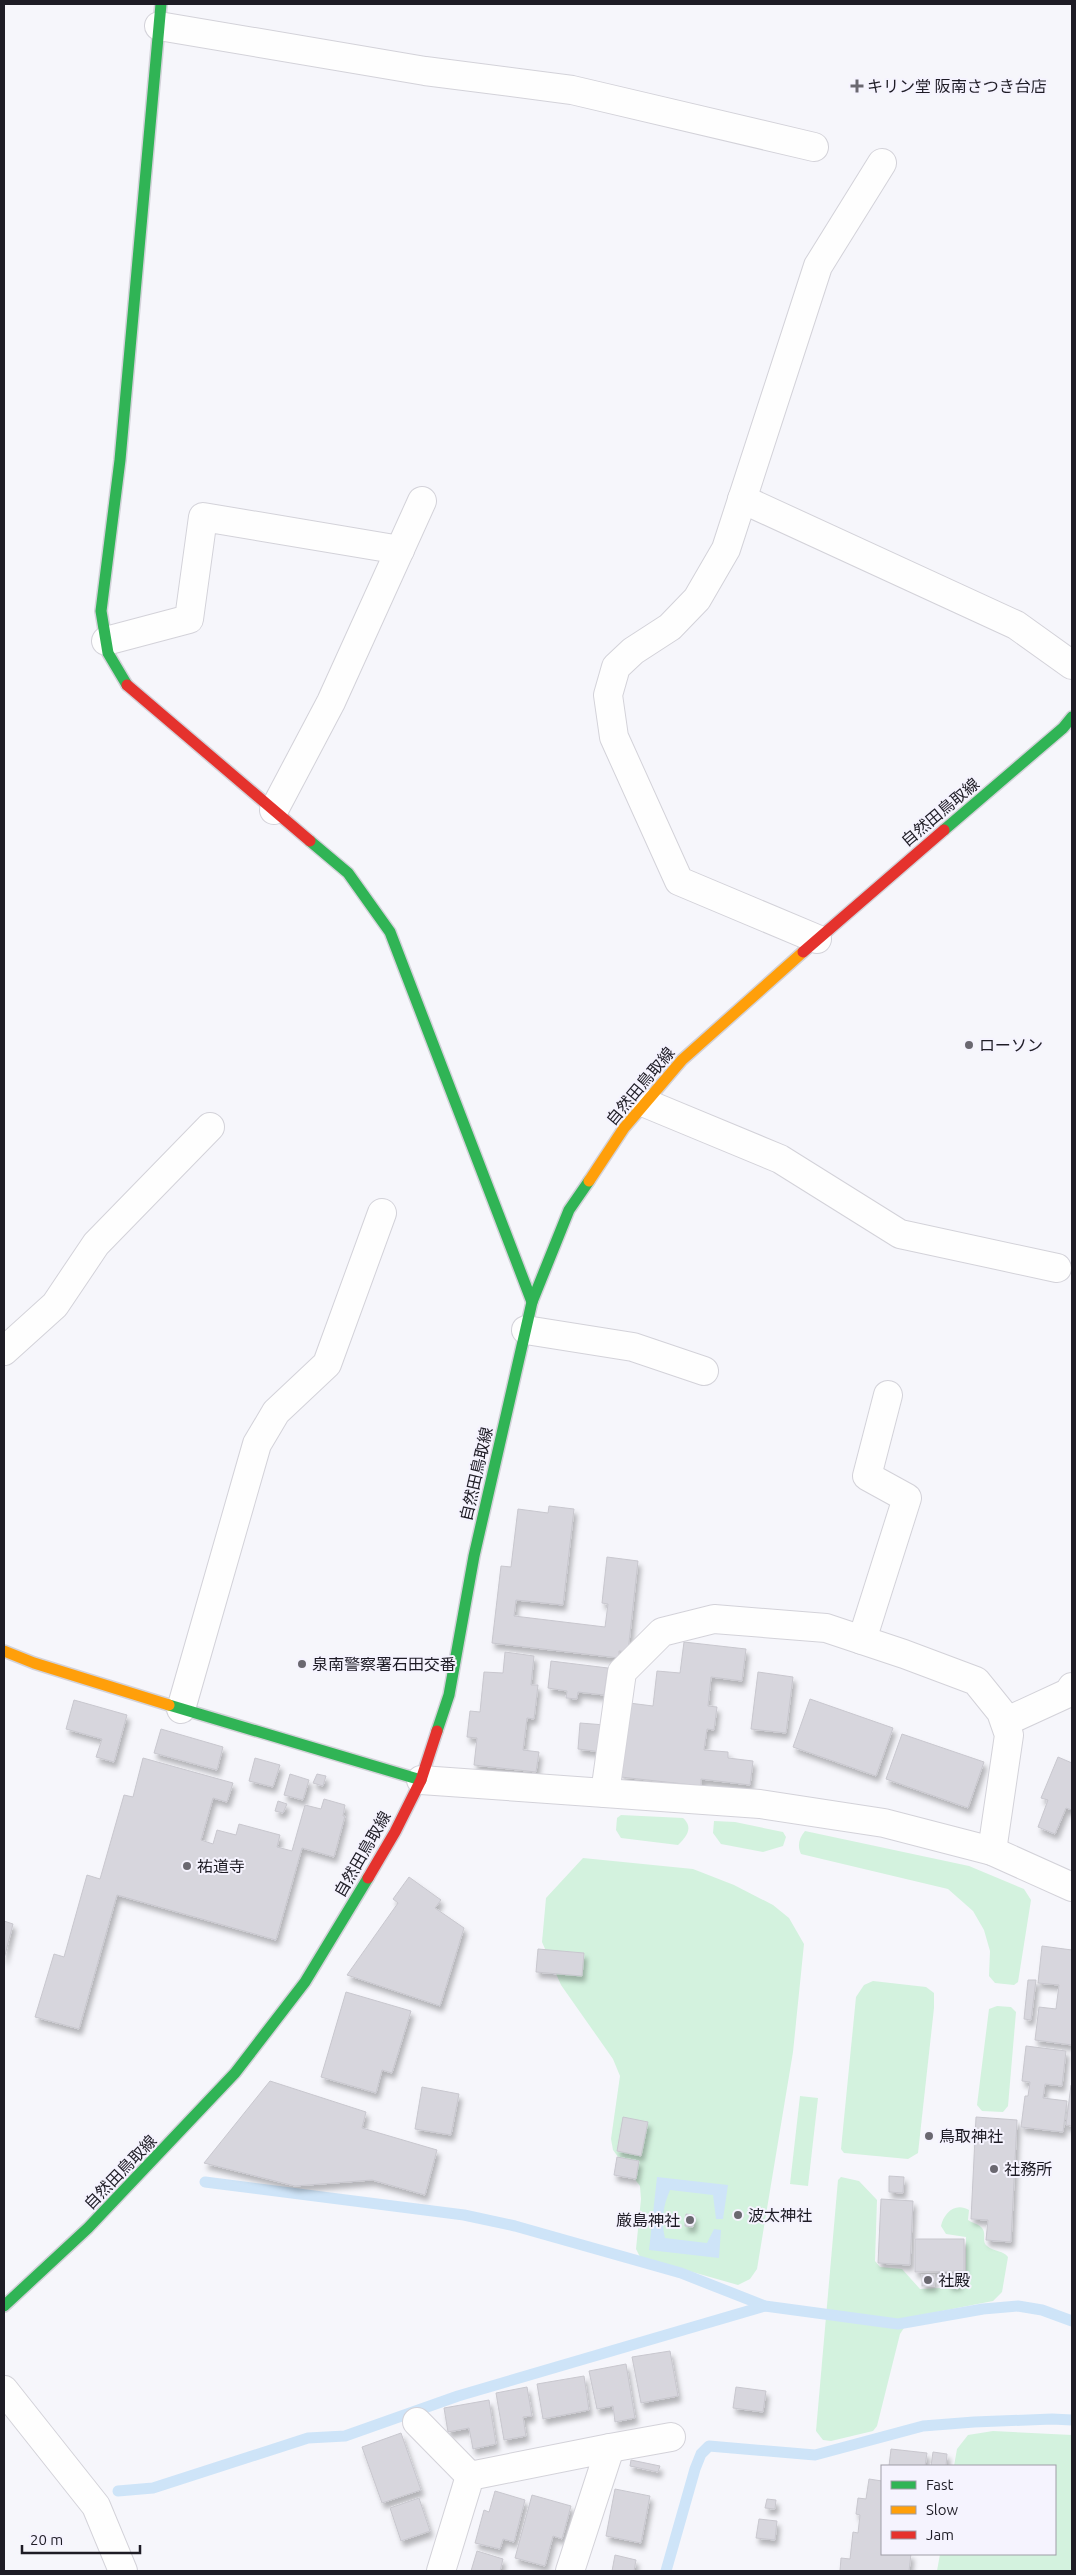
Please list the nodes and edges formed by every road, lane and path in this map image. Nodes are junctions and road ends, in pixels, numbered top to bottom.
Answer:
1 (160, 15) edge
2 (814, 147) dead end
3 (882, 163) dead end
4 (742, 499) junction
5 (422, 501) dead end
6 (400, 550) junction
7 (106, 641) junction
8 (1072, 665) edge
9 (1069, 726) edge
10 (274, 810) junction
11 (817, 938) junction
12 (645, 1103) junction
13 (210, 1127) dead end
14 (382, 1213) dead end
15 (1057, 1268) dead end
16 (532, 1302) junction
17 (526, 1330) junction
18 (4, 1351) edge
19 (704, 1371) dead end
20 (888, 1396) dead end
21 (862, 1640) junction
22 (4, 1651) edge
23 (1072, 1687) edge
24 (182, 1709) junction
25 (1005, 1722) junction
26 (421, 1780) junction
27 (605, 1793) junction
28 (992, 1850) junction
29 (1072, 1887) edge
30 (4, 2306) edge
31 (4, 2390) edge
32 (417, 2422) dead end
33 (670, 2436) dead end
34 (610, 2448) junction
35 (470, 2476) junction
36 (123, 2571) edge
37 (441, 2571) edge
38 (570, 2571) edge

1 - 2 street
1 - 7 main road
3 - 4 street
4 - 8 street
4 - 11 street
5 - 6 street
6 - 7 street
6 - 10 street
7 - 10 main road
9 - 11 main road, 自然田鳥取線
10 - 16 main road
11 - 12 main road, 自然田鳥取線
12 - 15 street
12 - 16 main road, 自然田鳥取線
13 - 18 street
14 - 24 street
16 - 17 main road, 自然田鳥取線
17 - 19 street
17 - 26 main road, 自然田鳥取線
20 - 21 street
21 - 25 street
21 - 27 street
22 - 24 main road
23 - 25 street
24 - 26 main road
25 - 28 street
26 - 27 street
26 - 30 main road, 自然田鳥取線
27 - 28 street
28 - 29 street
31 - 36 street
32 - 35 street
33 - 34 street
34 - 35 street
34 - 38 street
35 - 37 street

